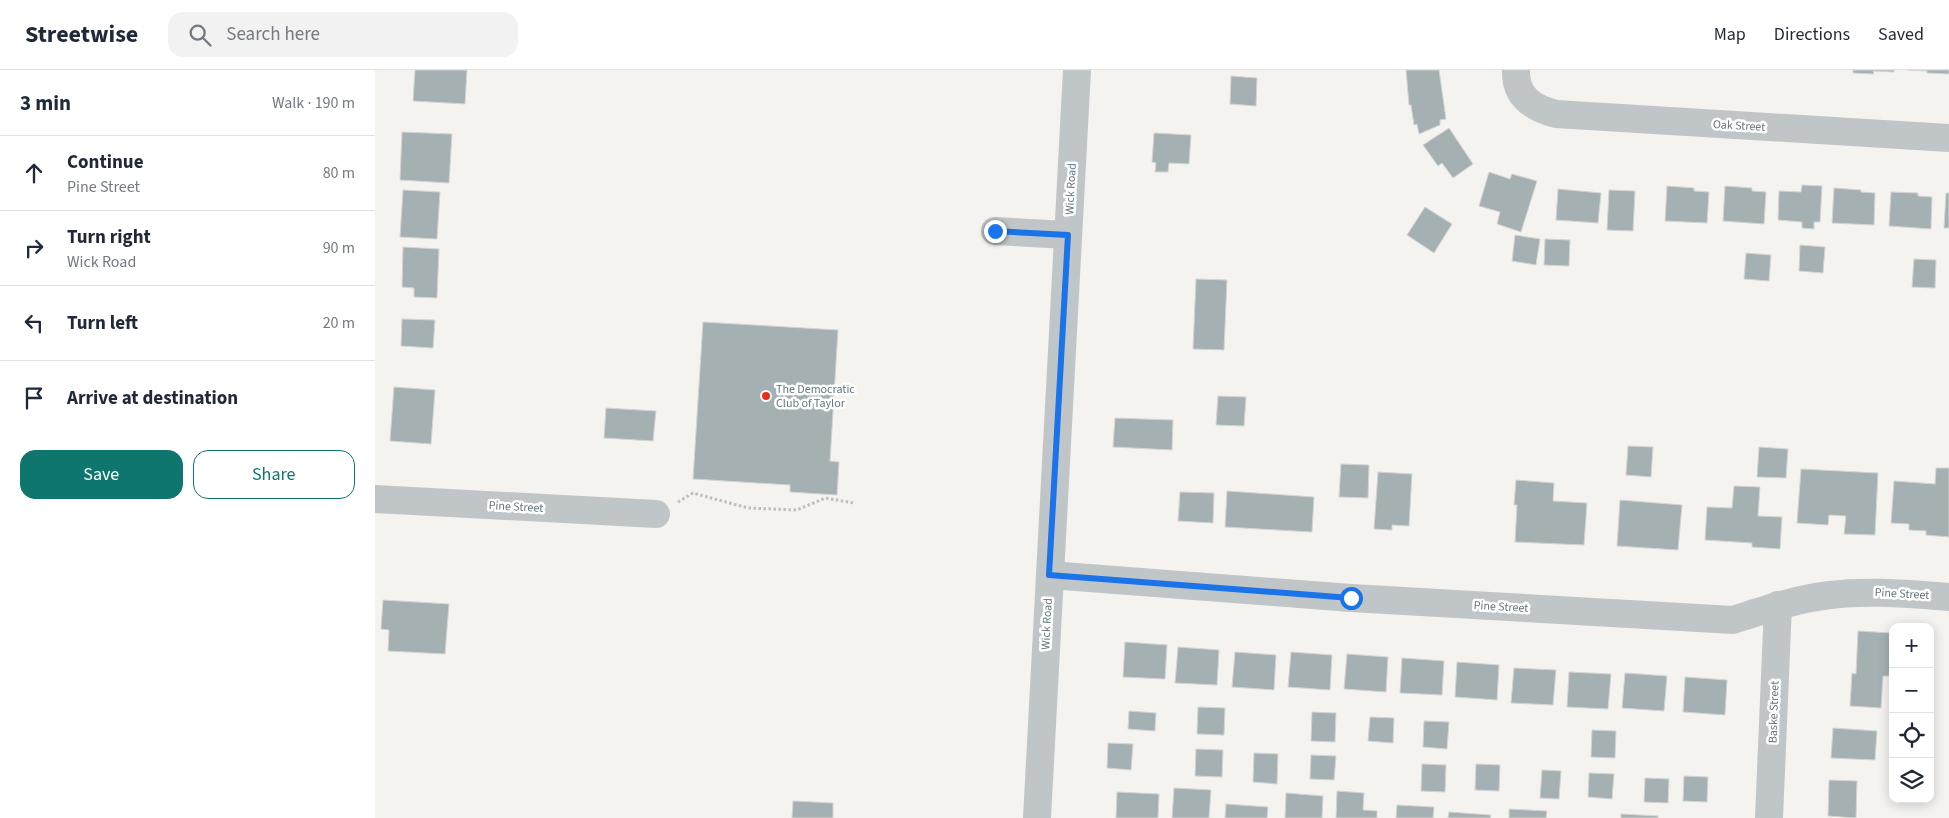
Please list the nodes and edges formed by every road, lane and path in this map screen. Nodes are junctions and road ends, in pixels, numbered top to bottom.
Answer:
1 (1077, 70) edge
2 (1516, 70) edge
3 (1949, 138) edge
4 (995, 231) dead end
5 (1068, 235) junction
6 (375, 499) edge
7 (854, 503) dead end
8 (656, 514) joint
9 (1049, 575) junction
10 (1949, 597) edge
11 (1778, 605) junction
12 (1037, 818) edge
13 (1769, 818) edge

1 - 5 street, Wick Road
2 - 3 street, Oak Street
4 - 5 street
5 - 9 street, Wick Road
6 - 8 street, Pine Street
7 - 8 path
9 - 11 street, Pine Street
9 - 12 street, Wick Road
10 - 11 street, Pine Street
11 - 13 street, Baske Street

